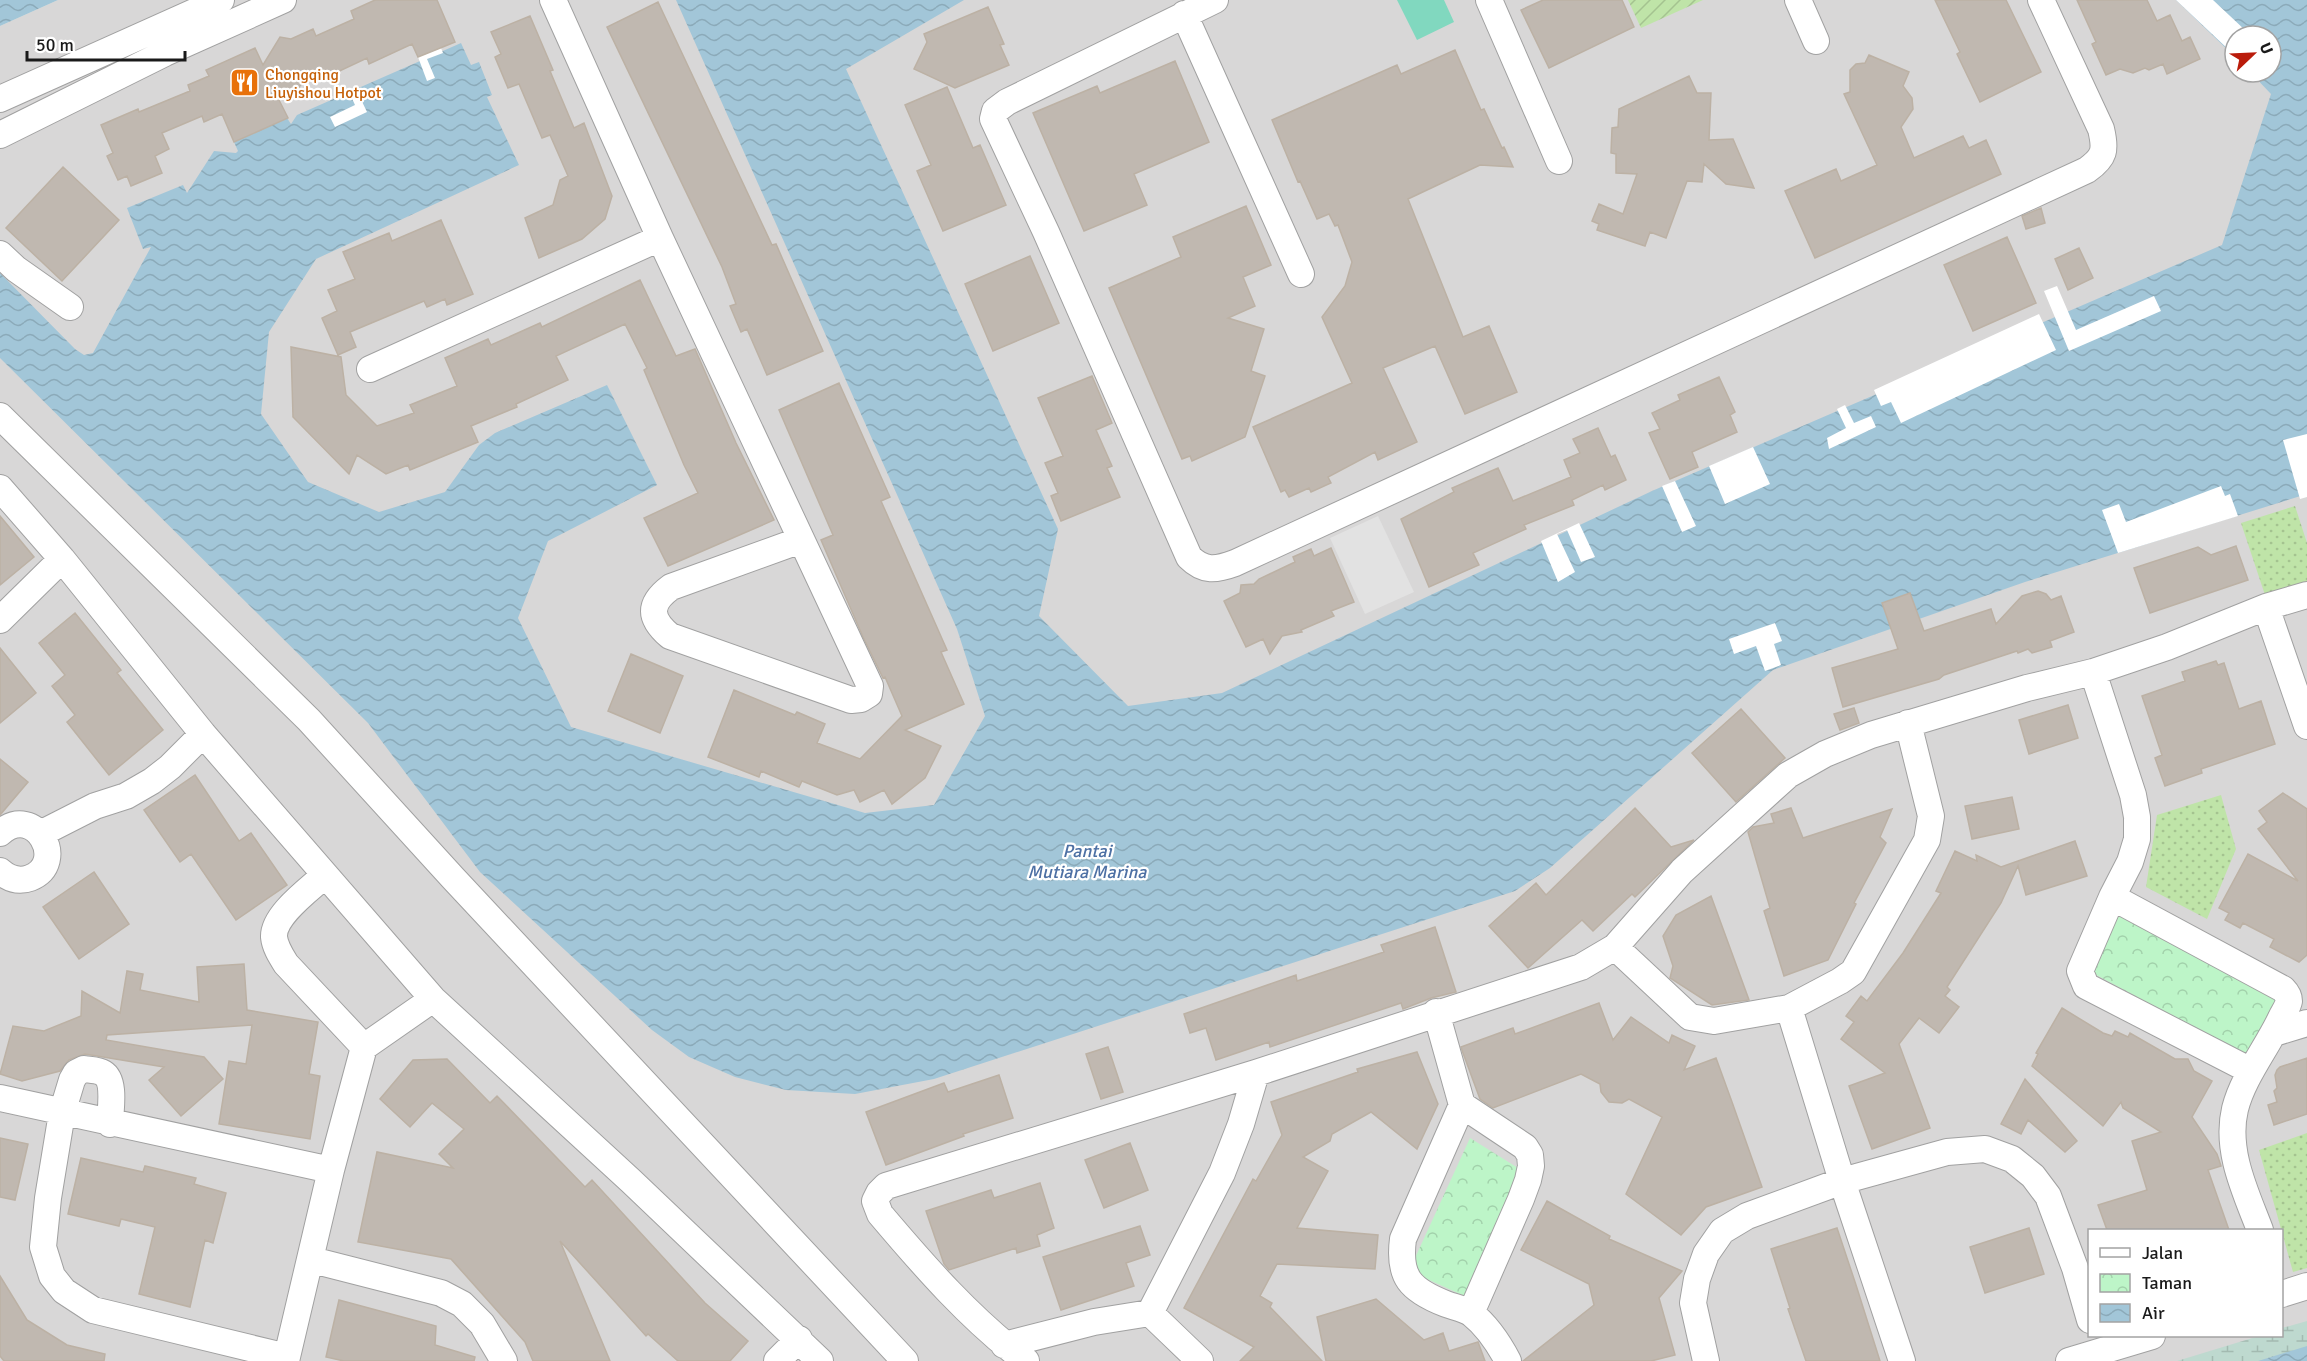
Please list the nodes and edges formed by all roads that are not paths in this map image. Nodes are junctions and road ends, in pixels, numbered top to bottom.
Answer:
1 (222, 0) edge
2 (283, 0) edge
3 (553, 0) edge
4 (1215, 0) edge
5 (1489, 0) edge
6 (1798, 0) edge
7 (2041, 0) edge
8 (1184, 14) junction
9 (1816, 41) dead end
10 (0, 99) edge
11 (0, 135) edge
12 (1559, 161) dead end
13 (660, 238) junction
14 (0, 254) edge
15 (1301, 274) dead end
16 (69, 307) dead end
17 (370, 369) dead end
18 (0, 416) edge
19 (0, 488) edge
20 (801, 540) junction
21 (62, 559) junction
22 (2307, 595) edge
23 (2266, 607) junction
24 (0, 620) edge
25 (2093, 672) junction
26 (1908, 723) junction
27 (2307, 726) edge
28 (203, 734) junction
29 (0, 833) edge
30 (40, 834) junction
31 (0, 871) edge
32 (325, 874) junction
33 (2112, 897) junction
34 (1615, 947) junction
35 (433, 999) junction
36 (1789, 1008) junction
37 (1436, 1012) junction
38 (2307, 1023) edge
39 (2274, 1033) junction
40 (364, 1047) junction
41 (2251, 1071) junction
42 (1256, 1073) junction
43 (0, 1098) edge
44 (1462, 1105) junction
45 (62, 1113) junction
46 (110, 1124) junction
47 (331, 1170) junction
48 (1842, 1181) junction
49 (2260, 1229) edge
50 (312, 1260) junction
51 (1150, 1313) junction
52 (1470, 1313) junction
53 (2088, 1314) edge
54 (2138, 1337) edge
55 (799, 1340) junction
56 (2096, 1343) edge
57 (1004, 1345) junction
58 (287, 1359) edge
59 (504, 1361) edge
60 (777, 1361) edge
61 (820, 1361) edge
62 (905, 1361) edge
63 (1026, 1361) edge
64 (1200, 1361) edge
65 (1508, 1361) edge
66 (1706, 1361) edge
67 (1902, 1361) edge
68 (2069, 1361) edge

1 - 10 street
2 - 11 street
3 - 13 street
4 - 8 street
5 - 12 street
6 - 9 street
7 - 8 street
8 - 15 street
13 - 17 street
13 - 20 street
14 - 16 street
18 - 62 street
19 - 21 street
20 - 20 street
21 - 24 street
21 - 28 street
22 - 23 street
23 - 25 street
23 - 27 street
25 - 26 street
25 - 33 street
26 - 34 street
26 - 36 street
28 - 30 street
28 - 32 street
29 - 30 street
30 - 31 street
32 - 35 street
32 - 40 street
33 - 39 street
33 - 41 street
34 - 36 street
34 - 37 street
35 - 40 street
35 - 55 street
36 - 48 street
37 - 42 street
37 - 44 street
38 - 39 street
39 - 41 street
40 - 47 street
41 - 49 street
42 - 51 street
42 - 57 street
43 - 45 street
44 - 52 street
44 - 52 street
45 - 46 street
45 - 46 street
45 - 58 street
46 - 47 street
47 - 50 street
48 - 53 street
48 - 66 street
48 - 67 street
50 - 58 street
50 - 59 street
51 - 57 street
51 - 64 street
52 - 65 street
54 - 56 street
55 - 60 street
55 - 61 street
56 - 68 street
57 - 63 street

